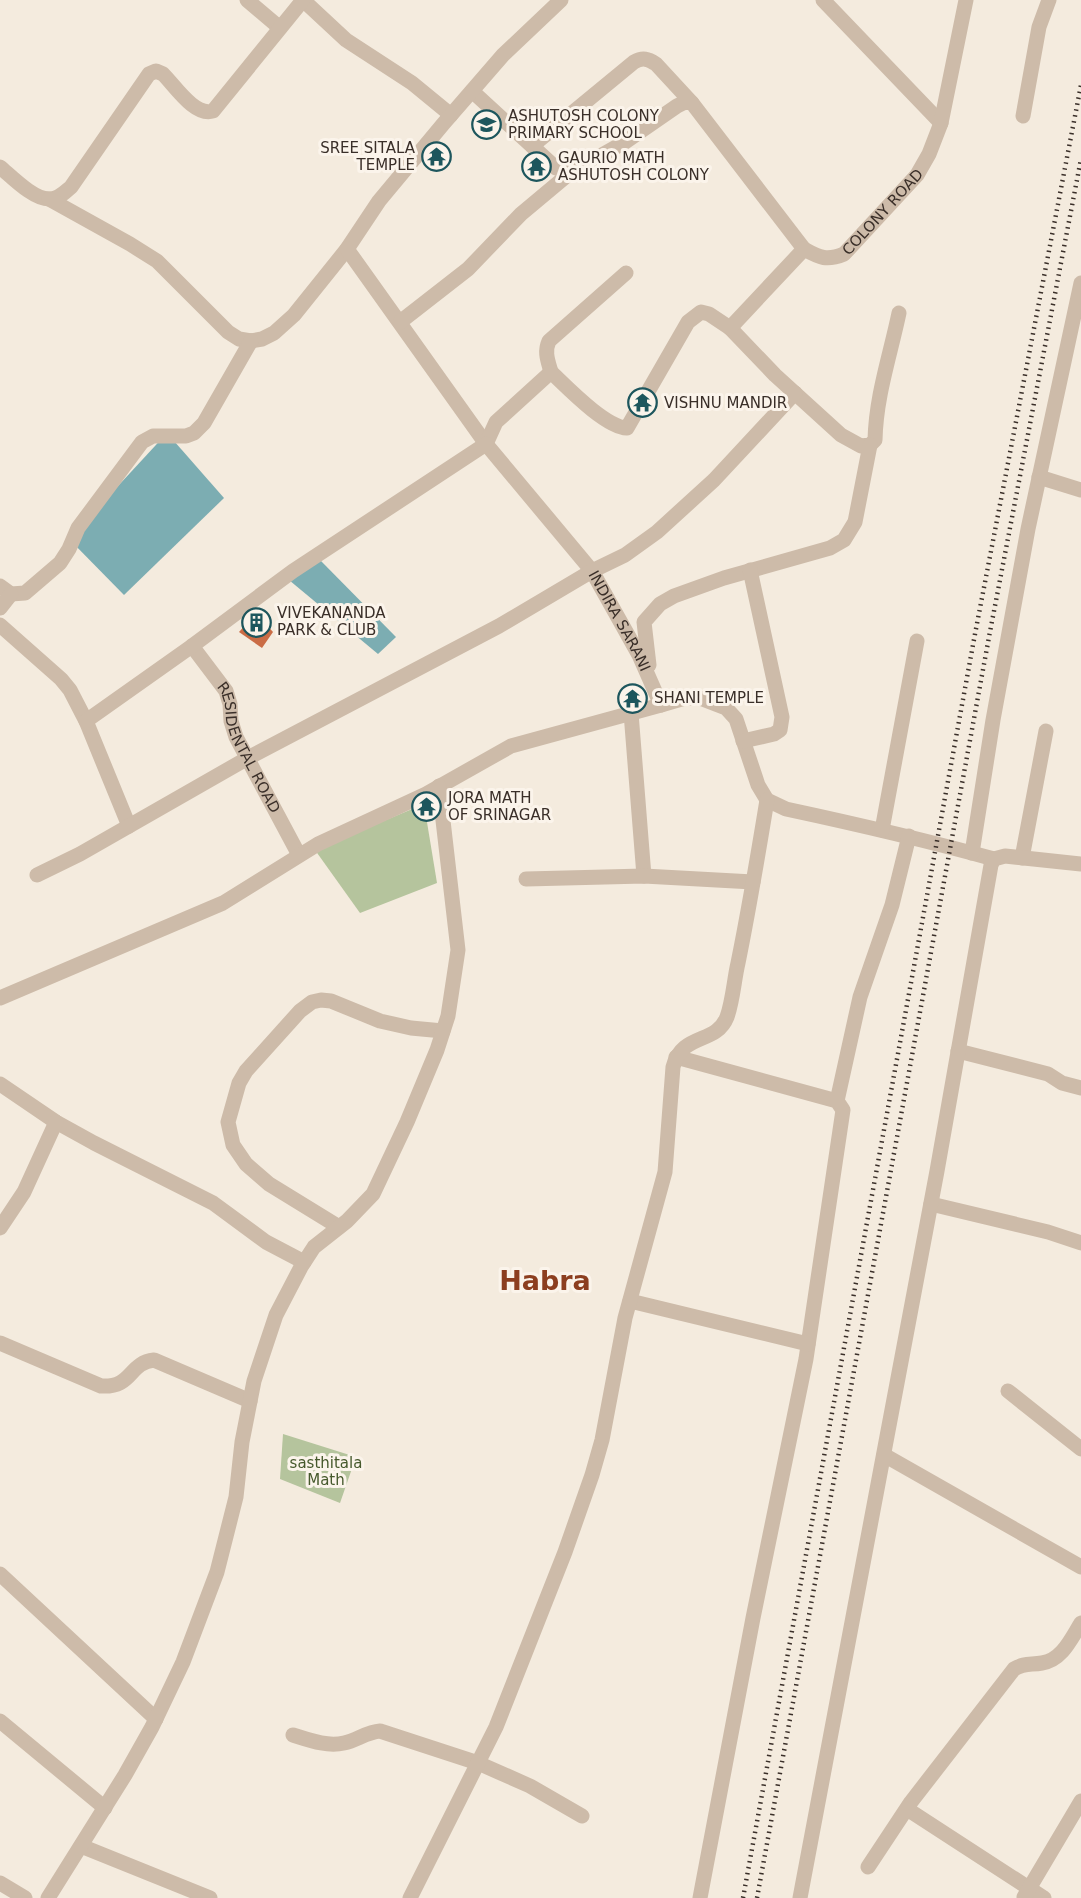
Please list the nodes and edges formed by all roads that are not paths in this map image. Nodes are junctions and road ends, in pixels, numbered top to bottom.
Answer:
1 (248, 0) edge
2 (303, 0) edge
3 (561, 0) edge
4 (824, 0) edge
5 (966, 0) edge
6 (1048, 0) edge
7 (280, 28) junction
8 (472, 91) junction
9 (692, 103) junction
10 (451, 115) junction
11 (1023, 116) dead end
12 (941, 123) junction
13 (532, 146) junction
14 (0, 167) edge
15 (570, 173) junction
16 (49, 199) junction
17 (347, 249) junction
18 (804, 249) junction
19 (627, 273) dead end
20 (1081, 283) edge
21 (899, 313) dead end
22 (400, 322) junction
23 (730, 328) junction
24 (251, 341) junction
25 (551, 372) junction
26 (795, 393) junction
27 (486, 444) junction
28 (870, 445) junction
29 (1039, 477) junction
30 (1081, 490) edge
31 (750, 570) junction
32 (592, 571) junction
33 (5, 590) edge
34 (0, 608) edge
35 (0, 625) edge
36 (917, 641) dead end
37 (192, 646) junction
38 (654, 689) junction
39 (661, 705) junction
40 (631, 713) junction
41 (86, 721) junction
42 (1046, 731) dead end
43 (744, 741) junction
44 (248, 758) junction
45 (439, 786) junction
46 (767, 800) junction
47 (129, 826) junction
48 (882, 830) junction
49 (909, 836) junction
50 (972, 853) junction
51 (299, 855) junction
52 (1022, 858) junction
53 (994, 859) junction
54 (1081, 864) edge
55 (37, 875) dead end
56 (644, 876) junction
57 (526, 879) dead end
58 (753, 882) junction
59 (0, 998) edge
60 (443, 1031) junction
61 (958, 1051) junction
62 (675, 1057) junction
63 (0, 1084) edge
64 (1081, 1088) edge
65 (837, 1101) junction
66 (56, 1122) junction
67 (931, 1204) junction
68 (339, 1227) junction
69 (0, 1228) edge
70 (1081, 1243) edge
71 (304, 1262) junction
72 (630, 1301) junction
73 (0, 1343) edge
74 (808, 1344) junction
75 (1008, 1391) dead end
76 (250, 1401) junction
77 (1081, 1449) edge
78 (884, 1455) junction
79 (1081, 1567) edge
80 (0, 1574) edge
81 (1081, 1623) edge
82 (156, 1719) junction
83 (0, 1721) edge
84 (293, 1736) dead end
85 (478, 1763) junction
86 (1081, 1801) edge
87 (105, 1808) junction
88 (907, 1809) junction
89 (582, 1816) dead end
90 (81, 1846) junction
91 (868, 1867) dead end
92 (0, 1883) edge
93 (1026, 1894) edge
94 (25, 1898) edge
95 (48, 1898) edge
96 (210, 1898) edge
97 (410, 1898) edge
98 (700, 1898) edge
99 (800, 1898) edge
100 (1044, 1898) edge

1 - 7 street
2 - 7 street
2 - 10 street
3 - 8 street
4 - 12 street
5 - 12 street, COLONY ROAD
6 - 11 street
7 - 16 street
8 - 10 street
8 - 13 street
9 - 13 street
9 - 15 street
9 - 18 street
10 - 17 street
12 - 18 street, COLONY ROAD
13 - 15 street
14 - 16 street
15 - 22 street
16 - 24 street
17 - 22 street, INDIRA SARANI
17 - 24 street
18 - 23 street
19 - 25 street
20 - 29 street
21 - 28 street
22 - 27 street, INDIRA SARANI
23 - 25 street
23 - 26 street
24 - 33 street
25 - 27 street
26 - 28 street
26 - 32 street
27 - 32 street, INDIRA SARANI
27 - 37 street
28 - 31 street
29 - 30 street
29 - 50 street
31 - 38 street
31 - 43 street
32 - 38 street, INDIRA SARANI
32 - 44 street
33 - 34 street
35 - 41 street
36 - 48 street
37 - 41 street
37 - 44 street, RESIDENTAL ROAD
38 - 39 street, INDIRA SARANI
39 - 40 street
39 - 43 street
40 - 45 street
40 - 56 street
41 - 47 street
42 - 52 street
43 - 46 street
44 - 47 street
44 - 51 street, RESIDENTAL ROAD
45 - 51 street
45 - 60 street
46 - 48 street
46 - 58 street
47 - 55 street
48 - 49 street
49 - 50 street
49 - 65 street
50 - 53 street
51 - 59 street
52 - 53 street
52 - 54 street
53 - 61 street
56 - 57 street
56 - 58 street
58 - 62 street
60 - 68 street
60 - 68 street
61 - 64 street
61 - 67 street
62 - 65 street
62 - 72 street
63 - 66 street
65 - 74 street
66 - 69 street
66 - 71 street
67 - 70 street
67 - 78 street
68 - 71 street
71 - 76 street
72 - 74 street
72 - 85 street
73 - 76 street
74 - 98 street
75 - 77 street
76 - 82 street
78 - 79 street
78 - 99 street
80 - 82 street
81 - 88 street
82 - 87 street
83 - 87 street
84 - 85 street
85 - 89 street
85 - 97 street
86 - 93 street
87 - 90 street
88 - 91 street
88 - 93 street
90 - 95 street
90 - 96 street
92 - 94 street
93 - 100 street

